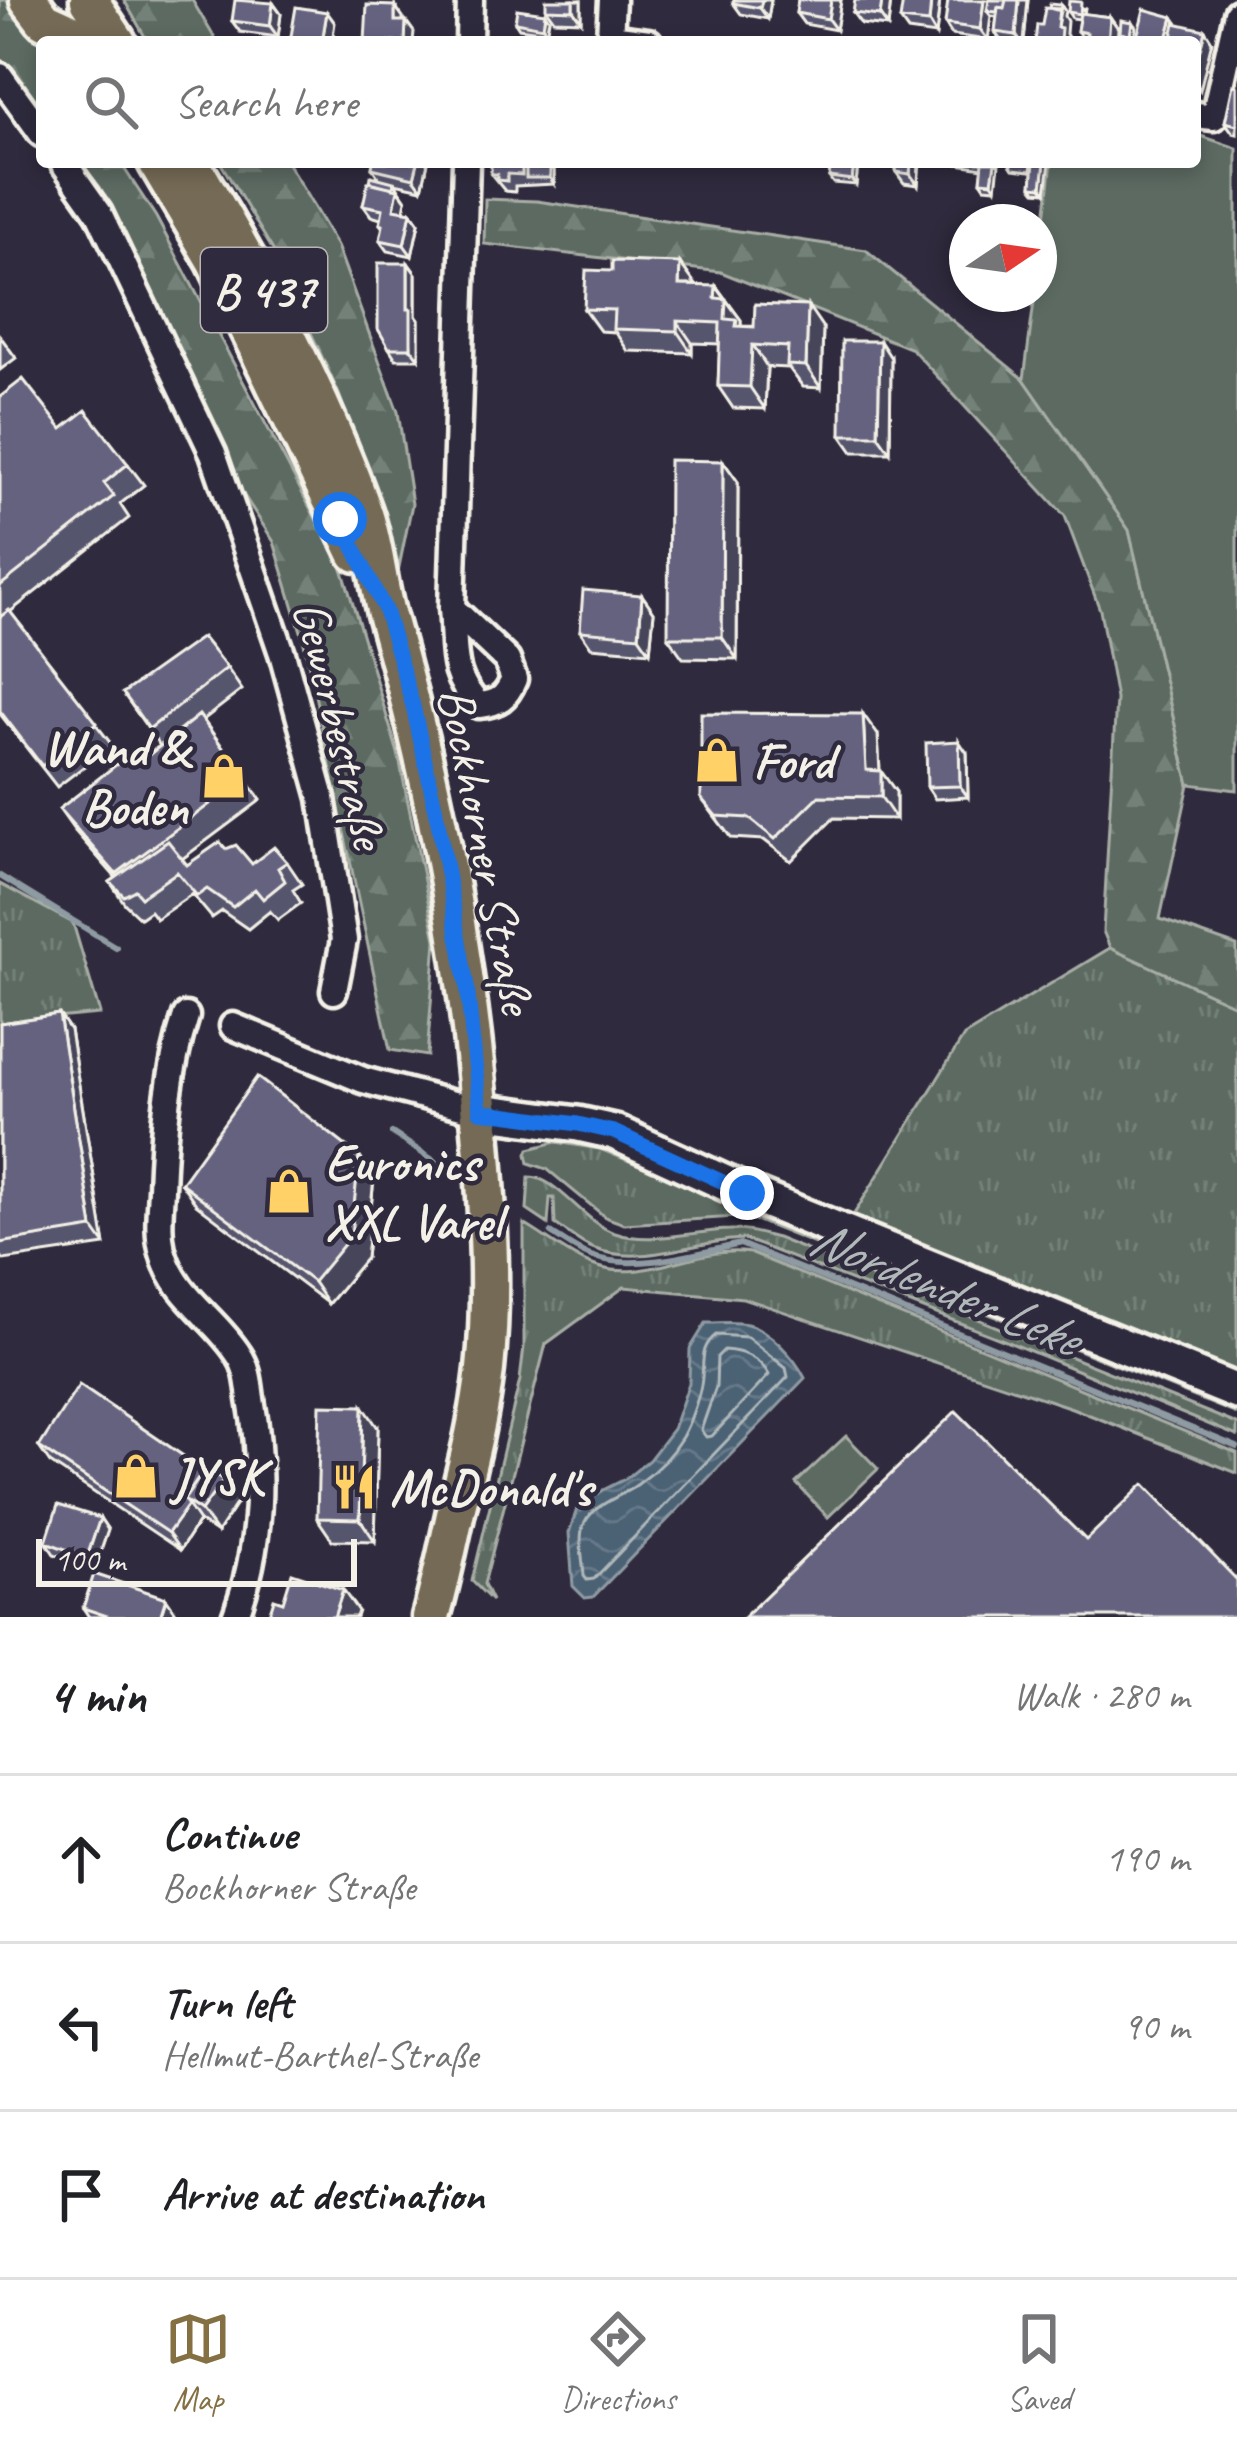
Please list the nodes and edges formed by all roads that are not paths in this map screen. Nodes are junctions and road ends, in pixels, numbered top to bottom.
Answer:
1 (29, 0) edge
2 (54, 0) edge
3 (470, 0) edge
4 (612, 0) edge
5 (1237, 14) edge
6 (96, 24) edge
7 (469, 36) edge
8 (610, 36) edge
9 (0, 76) edge
10 (1201, 116) edge
11 (36, 126) edge
12 (67, 168) edge
13 (161, 168) edge
14 (194, 168) edge
15 (466, 168) edge
16 (452, 608) dead end
17 (385, 610) junction
18 (334, 991) dead end
19 (186, 1016) dead end
20 (233, 1025) dead end
21 (480, 1111) junction
22 (1237, 1392) edge
23 (235, 1617) edge
24 (431, 1617) edge

1 - 6 main road
2 - 6 main road
3 - 7 street
4 - 8 street
5 - 10 street
9 - 11 street
12 - 18 street, Gewerbestraße
13 - 17 main road, Bockhorner Straße / B 437
14 - 17 main road, Bockhorner Straße / B 437
15 - 16 street
17 - 21 main road, Bockhorner Straße / B 437
19 - 23 street
20 - 21 street
21 - 22 street
21 - 24 main road, B 437

